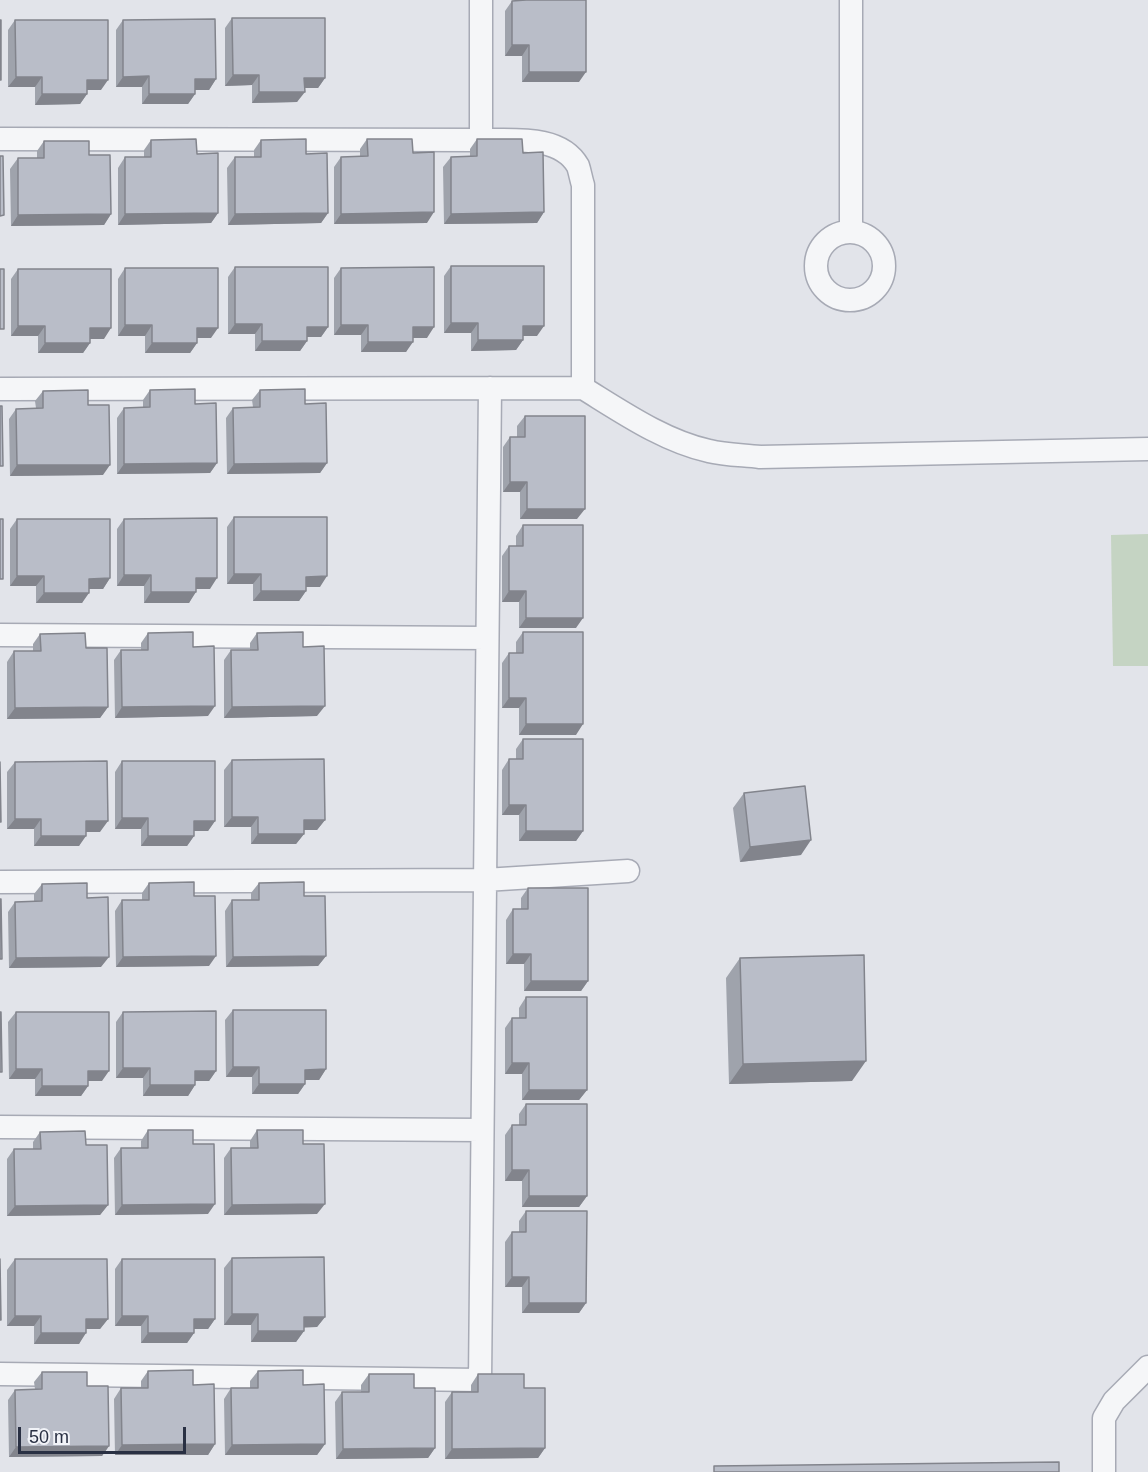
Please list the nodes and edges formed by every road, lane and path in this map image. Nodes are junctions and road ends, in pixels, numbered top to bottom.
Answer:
1 (481, 0) edge
2 (851, 0) edge
3 (0, 139) edge
4 (481, 140) junction
5 (851, 231) dead end
6 (490, 388) junction
7 (583, 388) junction
8 (0, 389) edge
9 (1148, 449) edge
10 (0, 634) edge
11 (487, 638) junction
12 (628, 871) dead end
13 (485, 880) junction
14 (0, 882) edge
15 (0, 1127) edge
16 (482, 1130) junction
17 (1148, 1367) edge
18 (0, 1374) edge
19 (1104, 1472) edge

1 - 4 street
2 - 5 street
3 - 4 street
4 - 7 street
6 - 7 street
6 - 8 street
6 - 11 street
7 - 9 street
10 - 11 street
11 - 13 street
12 - 13 street
13 - 14 street
13 - 16 street
15 - 16 street
16 - 18 street
17 - 19 street

